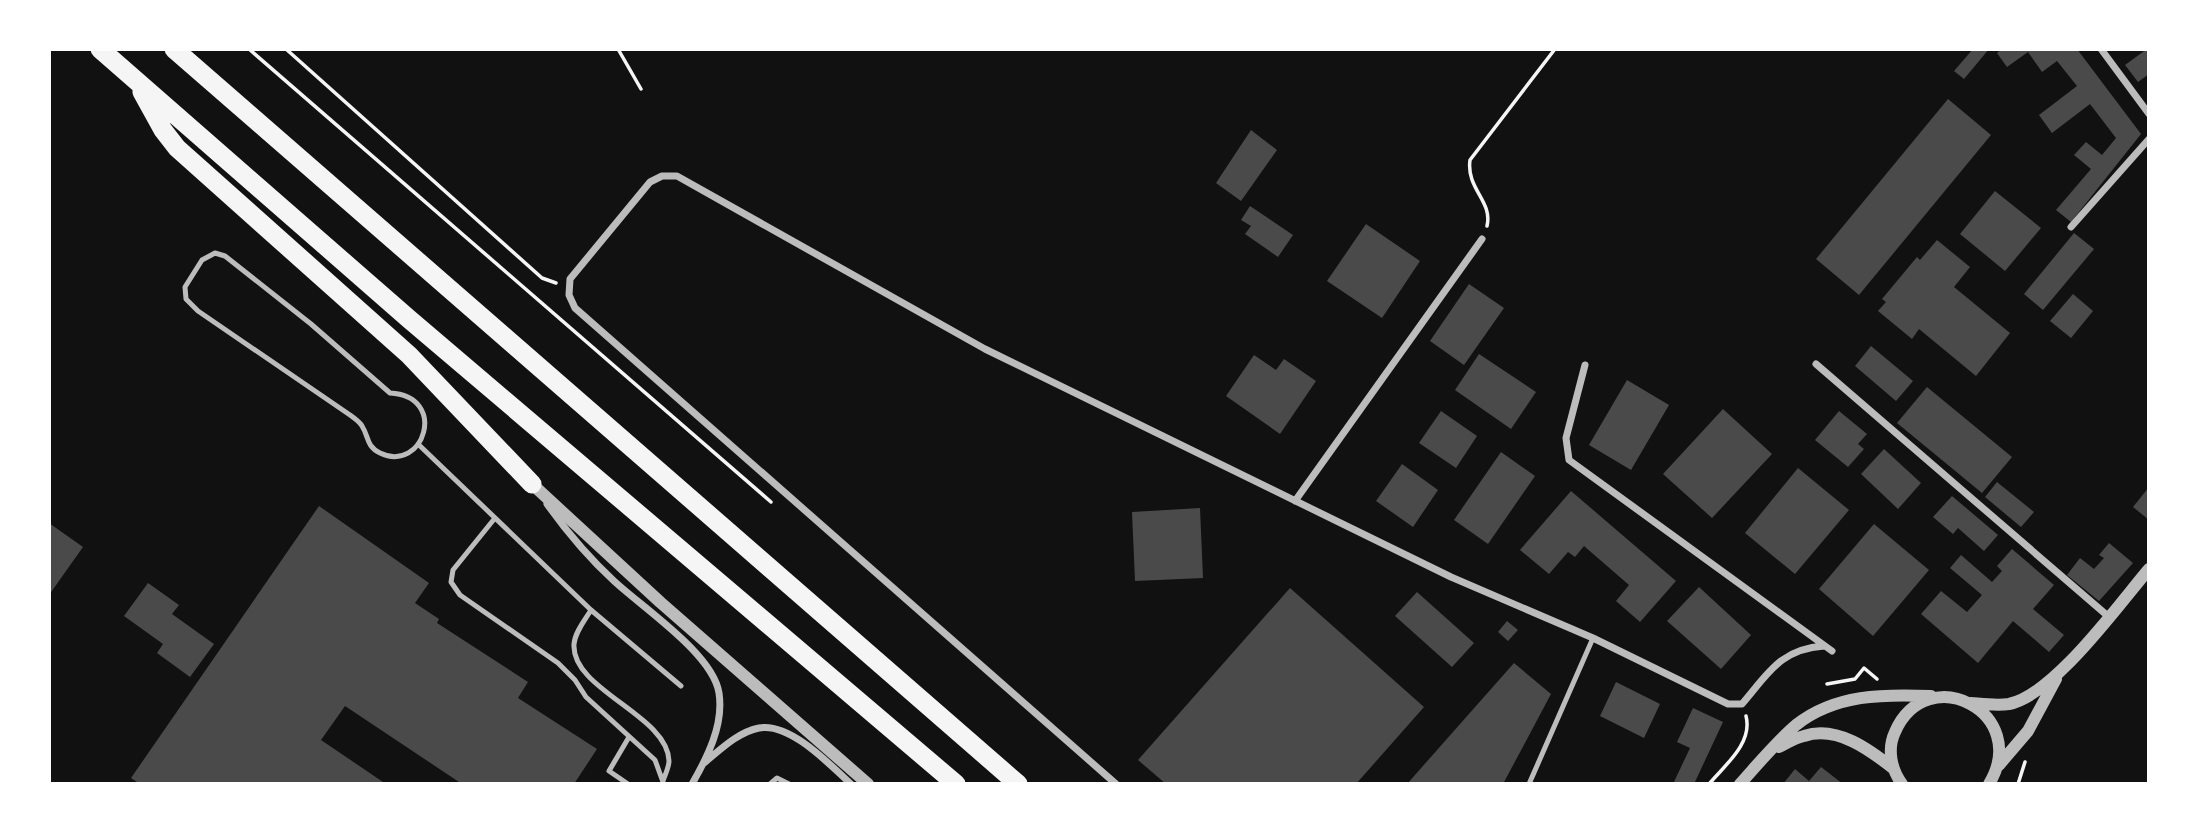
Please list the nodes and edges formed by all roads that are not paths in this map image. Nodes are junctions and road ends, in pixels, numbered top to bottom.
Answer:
1 (100, 49) edge
2 (174, 49) edge
3 (2101, 49) edge
4 (116, 63) junction
5 (2149, 114) edge
6 (2149, 139) edge
7 (2071, 228) dead end
8 (1482, 239) road end
9 (1816, 364) dead end
10 (1586, 365) dead end
11 (418, 444) junction
12 (532, 484) junction
13 (1294, 501) junction
14 (495, 518) junction
15 (2149, 569) edge
16 (591, 610) junction
17 (2109, 617) junction
18 (1593, 638) junction
19 (1824, 646) junction
20 (1832, 651) dead end
21 (2062, 669) junction
22 (681, 686) dead end
23 (1942, 697) junction
24 (1970, 703) junction
25 (629, 737) junction
26 (1772, 750) junction
27 (704, 764) junction
28 (1998, 765) junction
29 (1894, 769) junction
30 (662, 783) edge
31 (628, 784) edge
32 (692, 784) edge
33 (770, 784) edge
34 (789, 784) edge
35 (851, 784) edge
36 (868, 784) edge
37 (956, 784) edge
38 (1018, 784) edge
39 (1116, 784) edge
40 (1529, 784) edge
41 (1741, 784) edge
42 (1902, 784) edge
43 (1989, 784) edge

1 - 4 highway
2 - 38 highway
3 - 5 street
4 - 12 highway
4 - 37 highway
6 - 7 street
8 - 13 street
9 - 17 street
10 - 19 street
11 - 11 lane
11 - 14 lane
12 - 27 street
12 - 36 street
13 - 18 street
13 - 39 street
14 - 16 lane
14 - 25 lane
15 - 17 street
16 - 22 lane
16 - 30 lane
17 - 21 street
18 - 19 street
18 - 40 lane
19 - 20 street
21 - 24 street
21 - 28 street
23 - 24 street
23 - 26 street
23 - 29 street
24 - 28 street
25 - 30 lane
25 - 31 lane
26 - 29 street
26 - 41 street
27 - 32 street
27 - 35 street
28 - 43 street
29 - 42 street
33 - 34 lane

